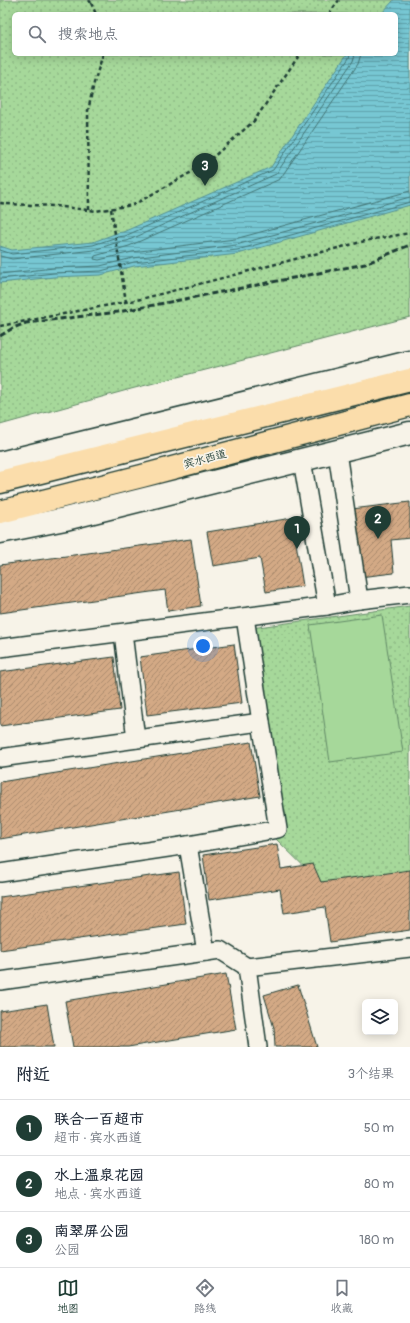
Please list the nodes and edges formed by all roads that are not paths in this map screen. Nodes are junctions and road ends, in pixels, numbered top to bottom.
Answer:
1 (410, 362) edge
2 (410, 380) edge
3 (410, 405) edge
4 (410, 434) edge
5 (337, 452) junction
6 (302, 460) junction
7 (0, 463) edge
8 (0, 482) edge
9 (0, 512) edge
10 (0, 532) edge
11 (410, 594) edge
12 (359, 600) junction
13 (327, 606) junction
14 (245, 617) junction
15 (123, 633) junction
16 (0, 648) edge
17 (262, 722) junction
18 (136, 739) junction
19 (0, 758) edge
20 (188, 845) junction
21 (0, 873) edge
22 (410, 948) edge
23 (206, 952) junction
24 (247, 967) junction
25 (0, 981) edge
26 (258, 1047) edge

1 - 7 street
2 - 8 main road
3 - 9 main road, 宾水西道
4 - 5 street
5 - 6 street
5 - 12 street
6 - 10 street
6 - 13 street
11 - 12 street
12 - 13 street
13 - 14 street
14 - 15 street
14 - 17 street
15 - 16 street
15 - 18 street
17 - 18 street
17 - 20 street
18 - 19 street
20 - 21 street
20 - 23 street
22 - 24 street
23 - 24 street
23 - 25 street
24 - 26 street

